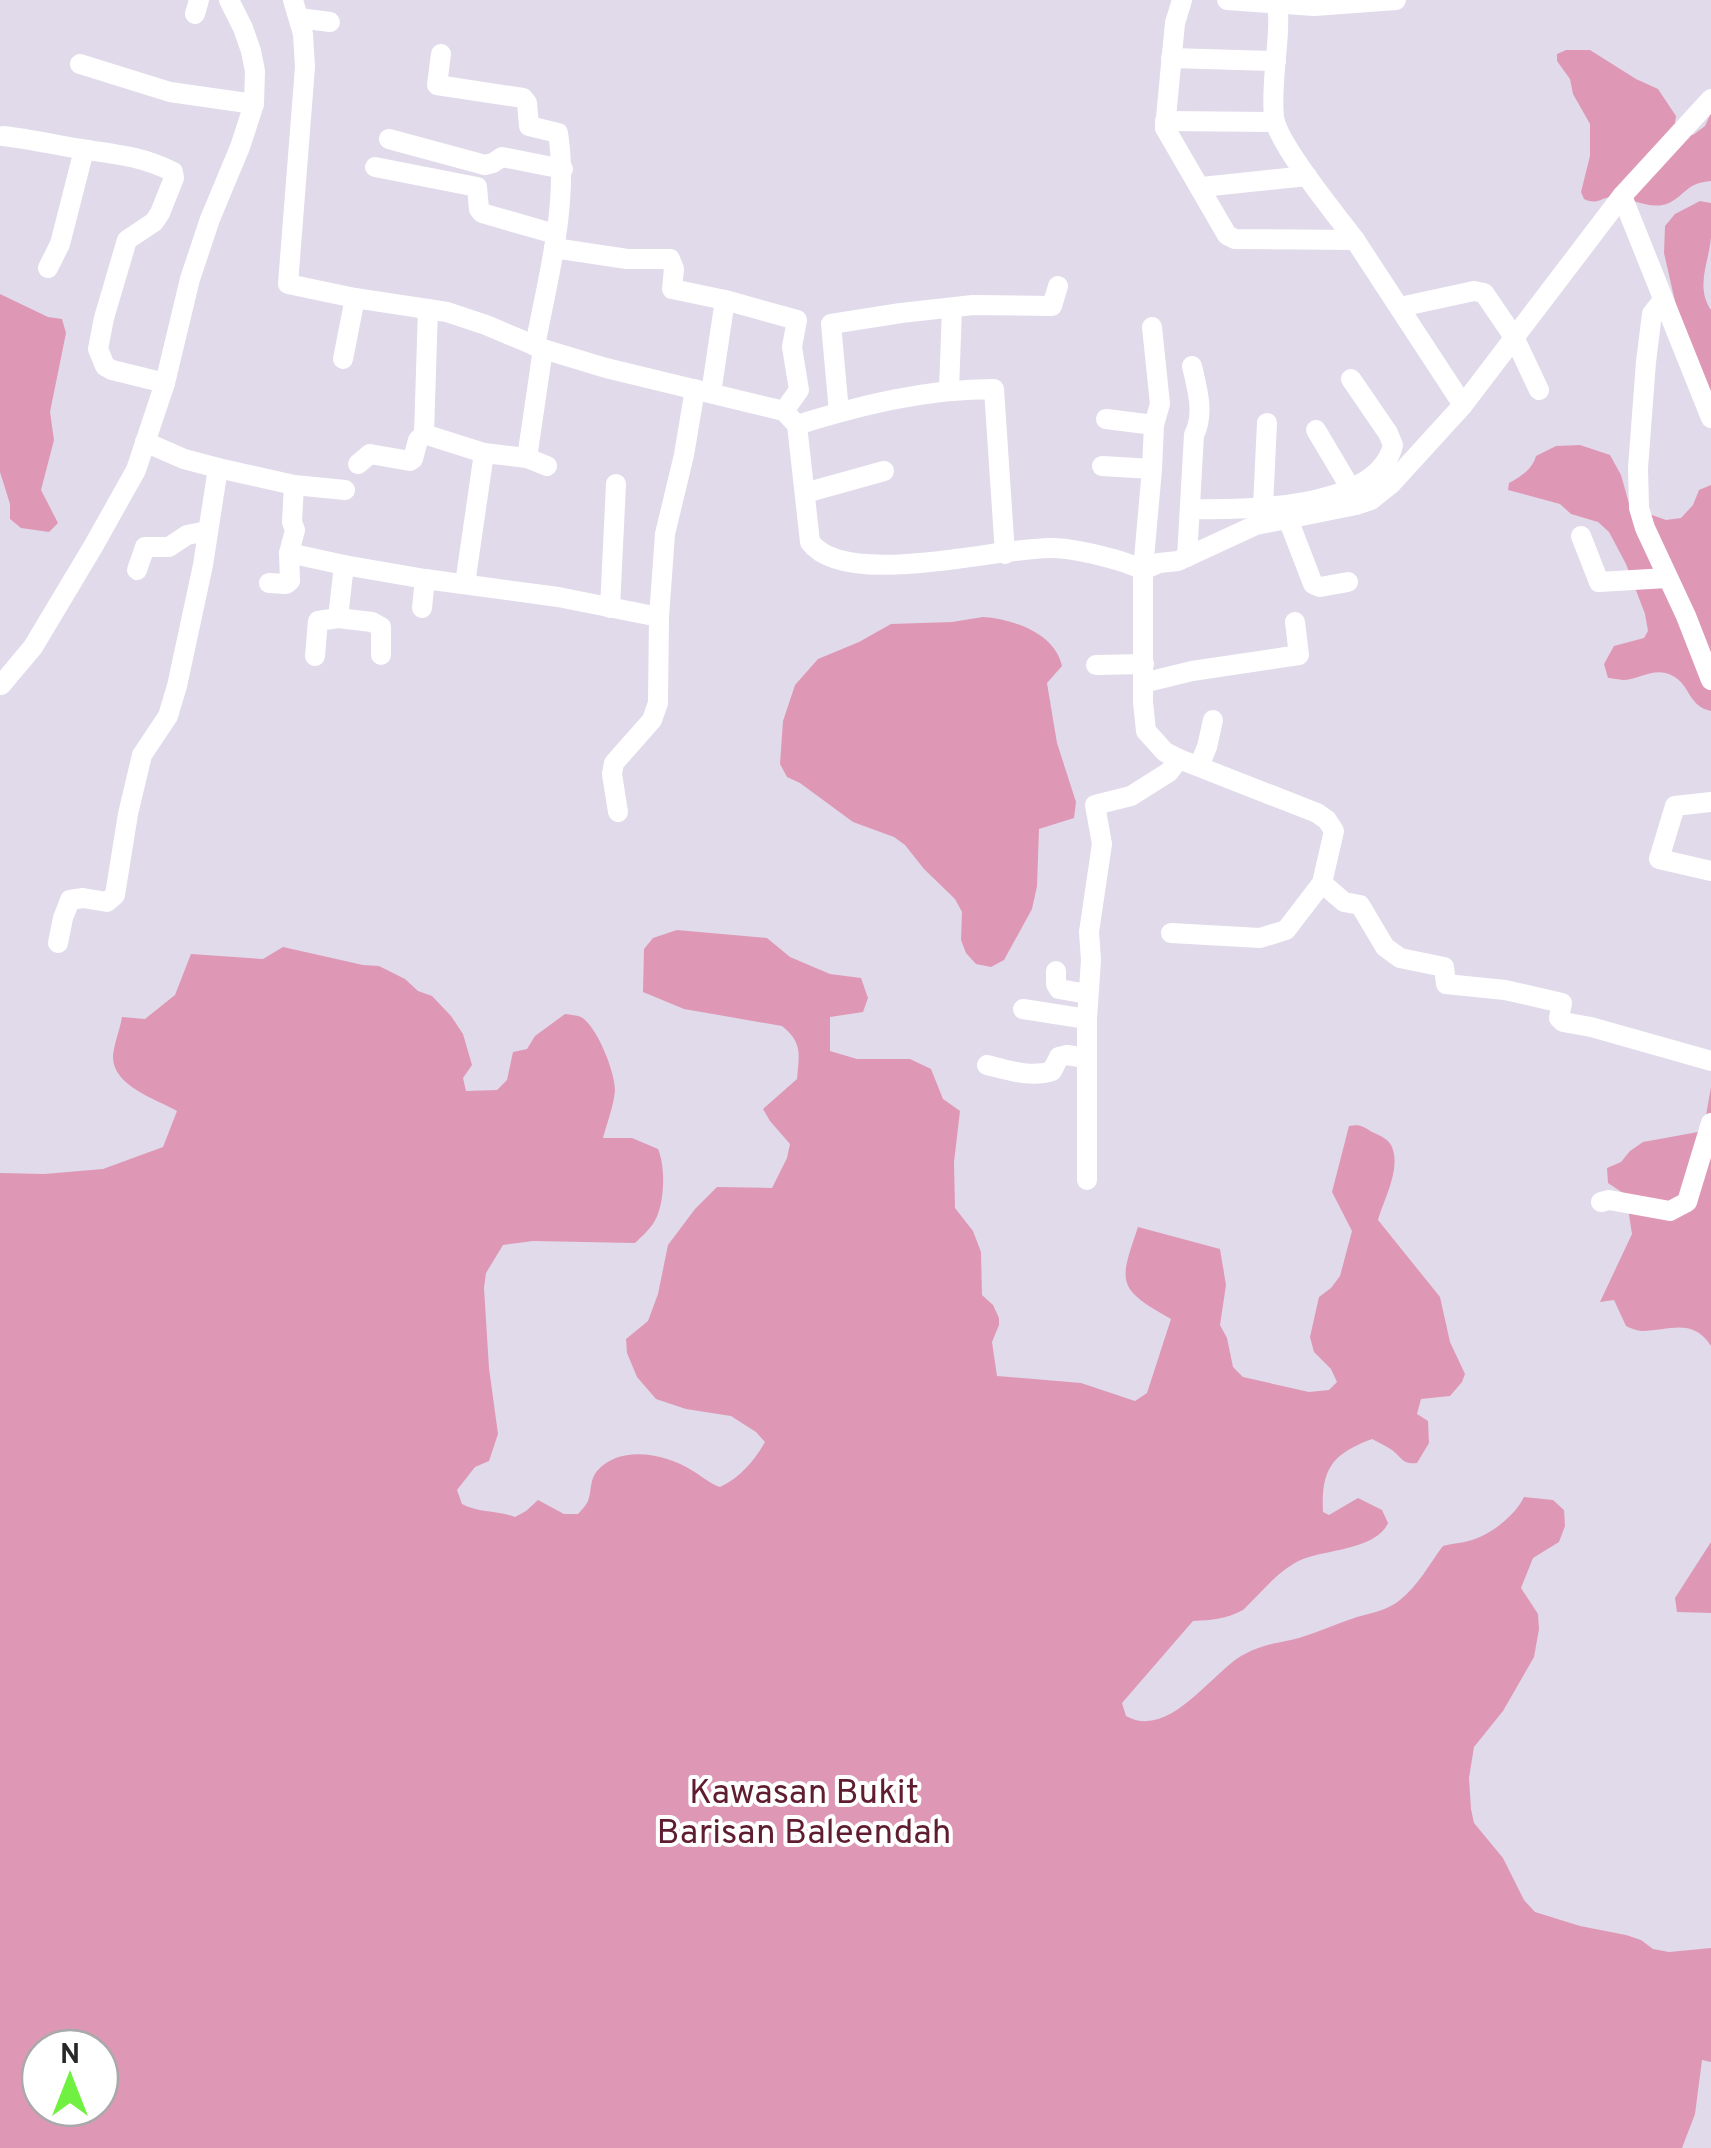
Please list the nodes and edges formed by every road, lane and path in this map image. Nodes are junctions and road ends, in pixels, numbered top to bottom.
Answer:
1 (229, 0) edge
2 (1182, 0) edge
3 (1227, 0) edge
4 (1396, 0) edge
5 (1277, 2) edge
6 (1334, 2) edge
7 (296, 9) edge
8 (330, 22) dead end
9 (441, 54) dead end
10 (1171, 58) junction
11 (1276, 61) junction
12 (80, 64) dead end
13 (1711, 99) edge
14 (254, 104) junction
15 (1166, 121) junction
16 (1275, 122) junction
17 (3, 136) dead end
18 (389, 139) dead end
19 (84, 150) junction
20 (375, 166) dead end
21 (563, 169) junction
22 (1307, 176) junction
23 (1202, 187) junction
24 (1622, 196) junction
25 (1355, 240) junction
26 (554, 241) junction
27 (48, 268) dead end
28 (1058, 286) dead end
29 (354, 298) junction
30 (725, 300) junction
31 (1662, 300) junction
32 (952, 308) junction
33 (1400, 308) junction
34 (428, 309) junction
35 (797, 320) junction
36 (832, 324) junction
37 (1152, 327) dead end
38 (1514, 337) junction
39 (539, 348) junction
40 (343, 359) dead end
41 (1192, 366) dead end
42 (1351, 380) dead end
43 (165, 384) junction
44 (949, 390) junction
45 (1539, 390) dead end
46 (703, 391) junction
47 (1463, 406) junction
48 (839, 412) junction
49 (790, 418) junction
50 (1711, 418) edge
51 (1106, 419) dead end
52 (1267, 423) dead end
53 (1154, 425) junction
54 (1316, 430) dead end
55 (424, 434) junction
56 (145, 442) junction
57 (484, 453) junction
58 (358, 464) dead end
59 (1102, 466) dead end
60 (218, 468) junction
61 (1152, 469) junction
62 (884, 471) dead end
63 (616, 484) dead end
64 (294, 485) junction
65 (1351, 489) junction
66 (346, 490) dead end
67 (805, 492) junction
68 (1263, 506) junction
69 (1191, 509) junction
70 (1288, 518) junction
71 (207, 530) junction
72 (1581, 536) dead end
73 (290, 553) junction
74 (1005, 554) junction
75 (1188, 557) junction
76 (344, 566) junction
77 (137, 570) dead end
78 (1143, 570) junction
79 (1667, 578) junction
80 (425, 579) junction
81 (1348, 582) dead end
82 (269, 583) dead end
83 (466, 584) junction
84 (422, 608) dead end
85 (610, 608) junction
86 (338, 618) junction
87 (658, 618) junction
88 (1295, 622) dead end
89 (381, 655) dead end
90 (315, 656) dead end
91 (1096, 665) dead end
92 (1143, 674) junction
93 (1711, 680) edge
94 (1, 685) edge
95 (1213, 720) dead end
96 (1189, 763) junction
97 (1711, 802) edge
98 (618, 812) dead end
99 (1711, 871) edge
100 (1322, 883) junction
101 (1171, 933) dead end
102 (58, 943) dead end
103 (1056, 971) dead end
104 (1088, 994) junction
105 (1023, 1010) dead end
106 (1087, 1019) junction
107 (1086, 1058) junction
108 (1711, 1060) edge
109 (986, 1065) dead end
110 (1711, 1123) edge
111 (1087, 1180) dead end
112 (1601, 1202) dead end

1 - 14 street
2 - 10 street
3 - 5 street
4 - 6 street
5 - 6 street
5 - 11 street
7 - 8 street
7 - 29 street
9 - 21 street
10 - 11 street
10 - 15 street
11 - 16 street
12 - 14 street
13 - 24 street
14 - 43 street
15 - 16 street
15 - 23 street
16 - 22 street
17 - 19 street
18 - 21 street
19 - 27 street
19 - 43 street
20 - 26 street
21 - 26 street
22 - 23 street
22 - 25 street
23 - 25 street
24 - 31 street
24 - 38 street
25 - 33 street
26 - 30 street
26 - 39 street
28 - 32 street
29 - 34 street
29 - 40 street
30 - 35 street
30 - 46 street
31 - 50 street
31 - 79 street
32 - 36 street
32 - 44 street
33 - 38 street
33 - 47 street
34 - 39 street
34 - 55 street
35 - 36 street
35 - 49 street
36 - 48 street
37 - 53 street
38 - 45 street
38 - 47 street
39 - 46 street
39 - 57 street
41 - 69 street
42 - 65 street
43 - 56 street
44 - 48 street
44 - 74 street
46 - 49 street
46 - 87 street
47 - 70 street
48 - 49 street
49 - 67 street
51 - 53 street
52 - 68 street
53 - 61 street
54 - 65 street
55 - 57 street
55 - 58 street
56 - 60 street
56 - 94 street
57 - 83 street
59 - 61 street
60 - 64 street
60 - 71 street
61 - 78 street
62 - 67 street
63 - 85 street
64 - 66 street
64 - 73 street
65 - 68 street
67 - 74 street
68 - 69 street
69 - 75 street
70 - 75 street
70 - 81 street
71 - 77 street
71 - 102 street
72 - 79 street
73 - 76 street
73 - 82 street
74 - 78 street
75 - 78 street
76 - 80 street
76 - 86 street
78 - 92 street
79 - 93 street
80 - 83 street
80 - 84 street
83 - 85 street
85 - 87 street
86 - 89 street
86 - 90 street
87 - 98 street
88 - 92 street
91 - 92 street
92 - 96 street
95 - 96 street
96 - 100 street
96 - 104 street
97 - 99 street
100 - 101 street
100 - 108 street
103 - 104 street
104 - 106 street
105 - 106 street
106 - 107 street
107 - 109 street
107 - 111 street
110 - 112 street

